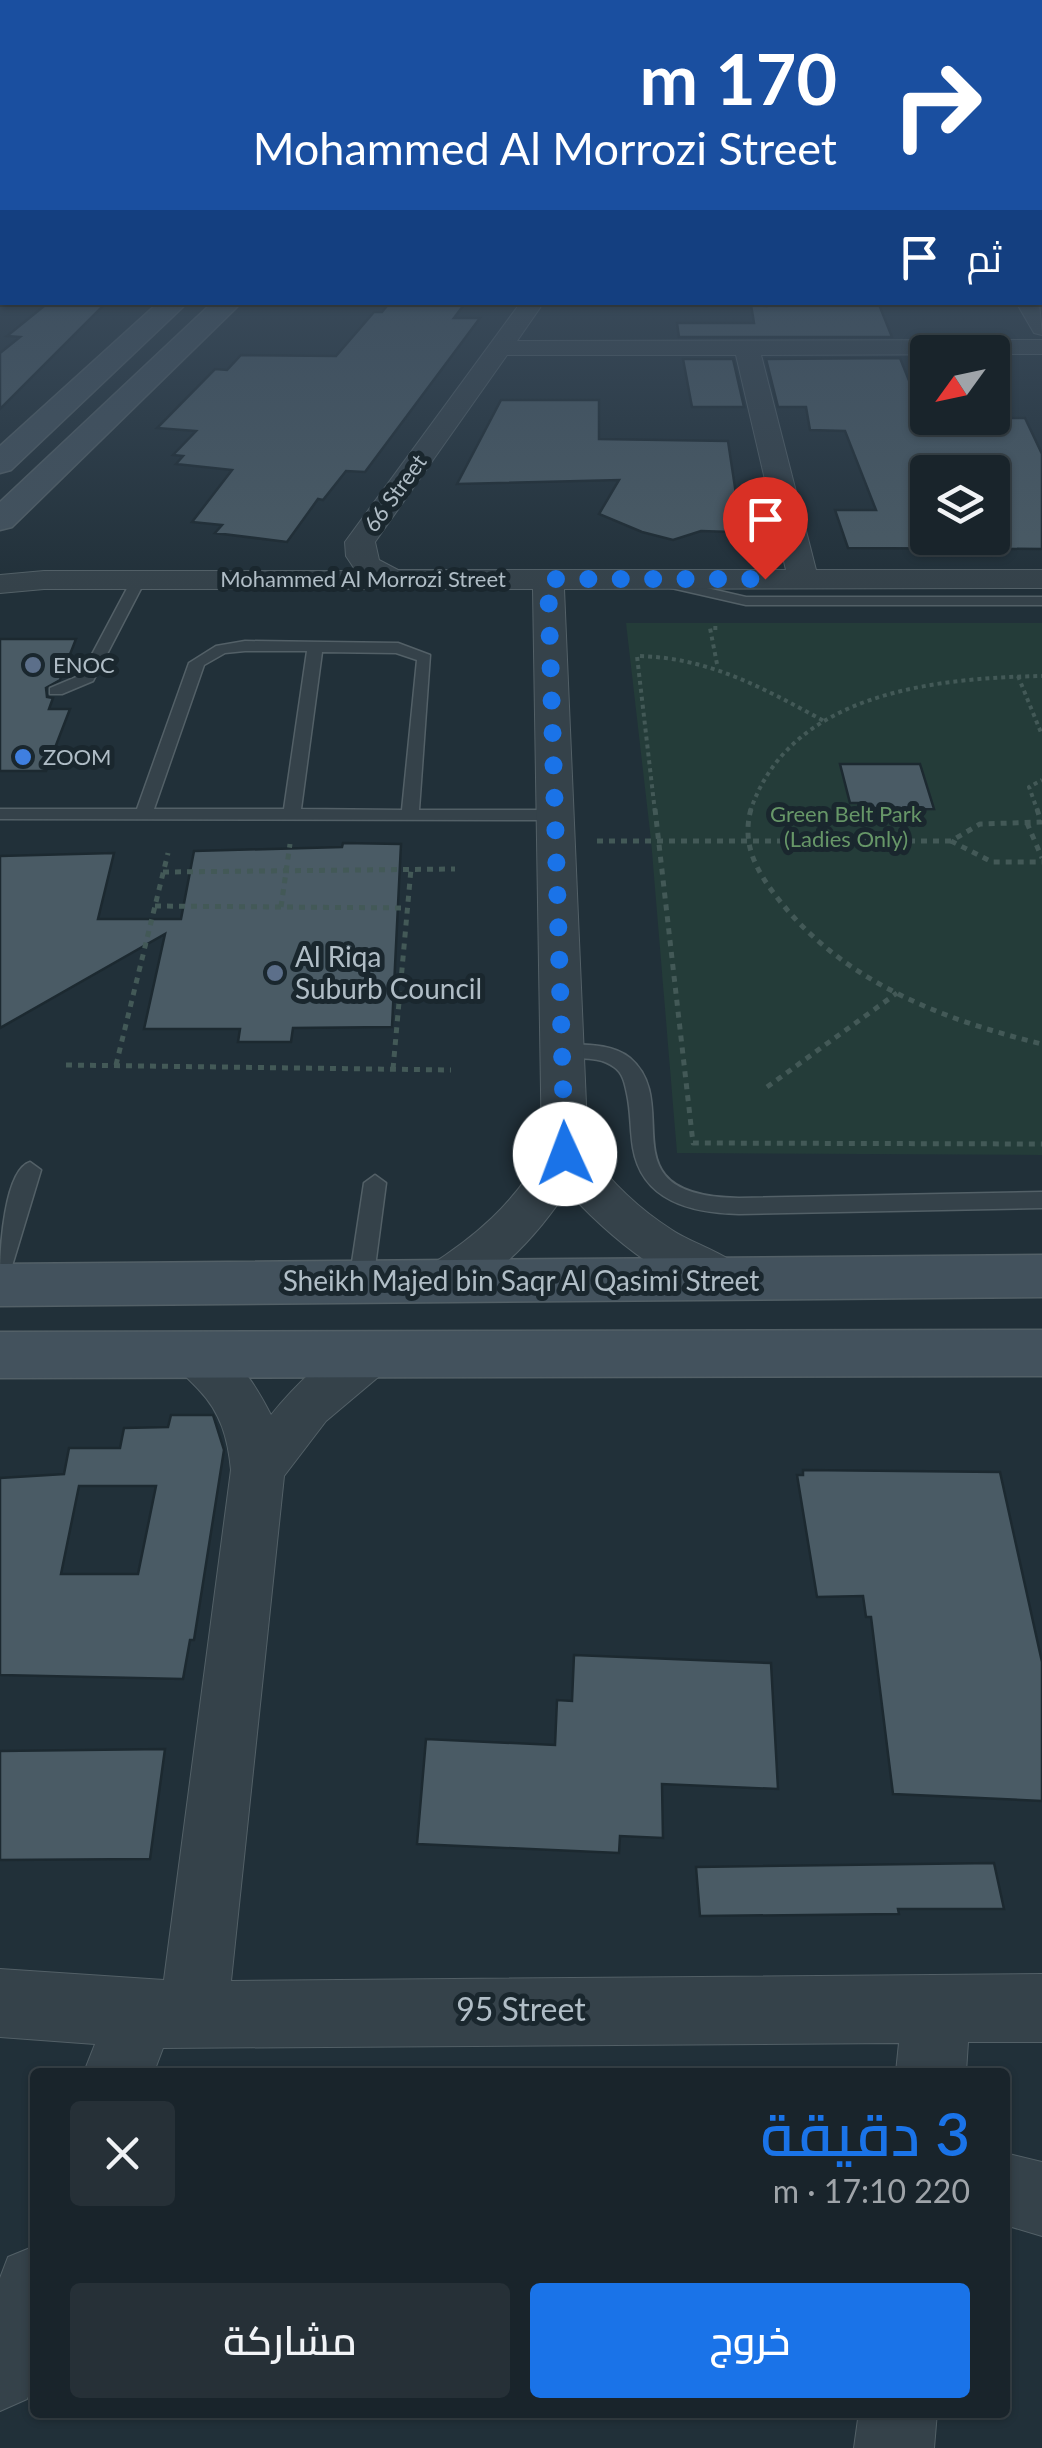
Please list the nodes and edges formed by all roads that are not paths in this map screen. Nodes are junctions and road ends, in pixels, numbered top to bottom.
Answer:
1 (111, 361) edge
2 (167, 361) edge
3 (490, 361) edge
4 (750, 361) edge
5 (0, 463) edge
6 (0, 520) edge
7 (0, 565) edge
8 (139, 579) junction
9 (393, 579) junction
10 (548, 579) junction
11 (650, 579) junction
12 (803, 579) junction
13 (1042, 579) edge
14 (44, 580) junction
15 (0, 584) edge
16 (1042, 601) edge
17 (315, 647) junction
18 (56, 691) dead end
19 (0, 814) edge
20 (144, 814) junction
21 (292, 814) junction
22 (410, 814) junction
23 (555, 828) junction
24 (562, 1050) junction
25 (565, 1154) junction
26 (30, 1170) dead end
27 (375, 1182) dead end
28 (1042, 1200) edge
29 (0, 1266) edge
30 (1042, 1276) edge
31 (725, 1279) junction
32 (442, 1281) junction
33 (361, 1282) junction
34 (0, 1285) edge
35 (1042, 1353) edge
36 (193, 1354) junction
37 (371, 1354) junction
38 (0, 1355) edge
39 (258, 1470) junction
40 (0, 2003) edge
41 (937, 2007) junction
42 (1042, 2008) edge
43 (151, 2034) edge
44 (931, 2068) edge
45 (1010, 2190) edge
46 (1042, 2199) edge
47 (30, 2297) edge
48 (0, 2372) edge
49 (897, 2418) edge
50 (894, 2448) edge

1 - 5 main road
2 - 6 main road
3 - 9 street, 66 Street
4 - 12 street
7 - 14 street, Mohammed Al Morrozi Street
8 - 9 street, Mohammed Al Morrozi Street
8 - 14 street, Mohammed Al Morrozi Street
8 - 18 lane
9 - 10 street, Mohammed Al Morrozi Street
10 - 11 street, Mohammed Al Morrozi Street
10 - 23 street
11 - 12 street, Mohammed Al Morrozi Street
11 - 16 lane
12 - 13 street, Mohammed Al Morrozi Street
14 - 15 street, Mohammed Al Morrozi Street
17 - 20 lane
17 - 21 lane
17 - 22 lane
19 - 20 lane
20 - 21 lane
21 - 22 lane
22 - 23 lane
23 - 24 street
24 - 25 street
24 - 28 lane
25 - 31 street
25 - 32 street
26 - 29 lane
27 - 33 lane
30 - 31 main road, Sheikh Majed bin Saqr Al Qasimi Street
31 - 32 main road, Sheikh Majed bin Saqr Al Qasimi Street
32 - 33 main road, Sheikh Majed bin Saqr Al Qasimi Street
33 - 34 main road, Sheikh Majed bin Saqr Al Qasimi Street
35 - 37 main road
36 - 37 main road
36 - 38 main road
36 - 39 street
37 - 39 street
39 - 43 street
40 - 43 street, 95 Street
41 - 42 street, 95 Street
41 - 43 street, 95 Street
41 - 44 street
45 - 46 street
47 - 48 street
49 - 50 street

